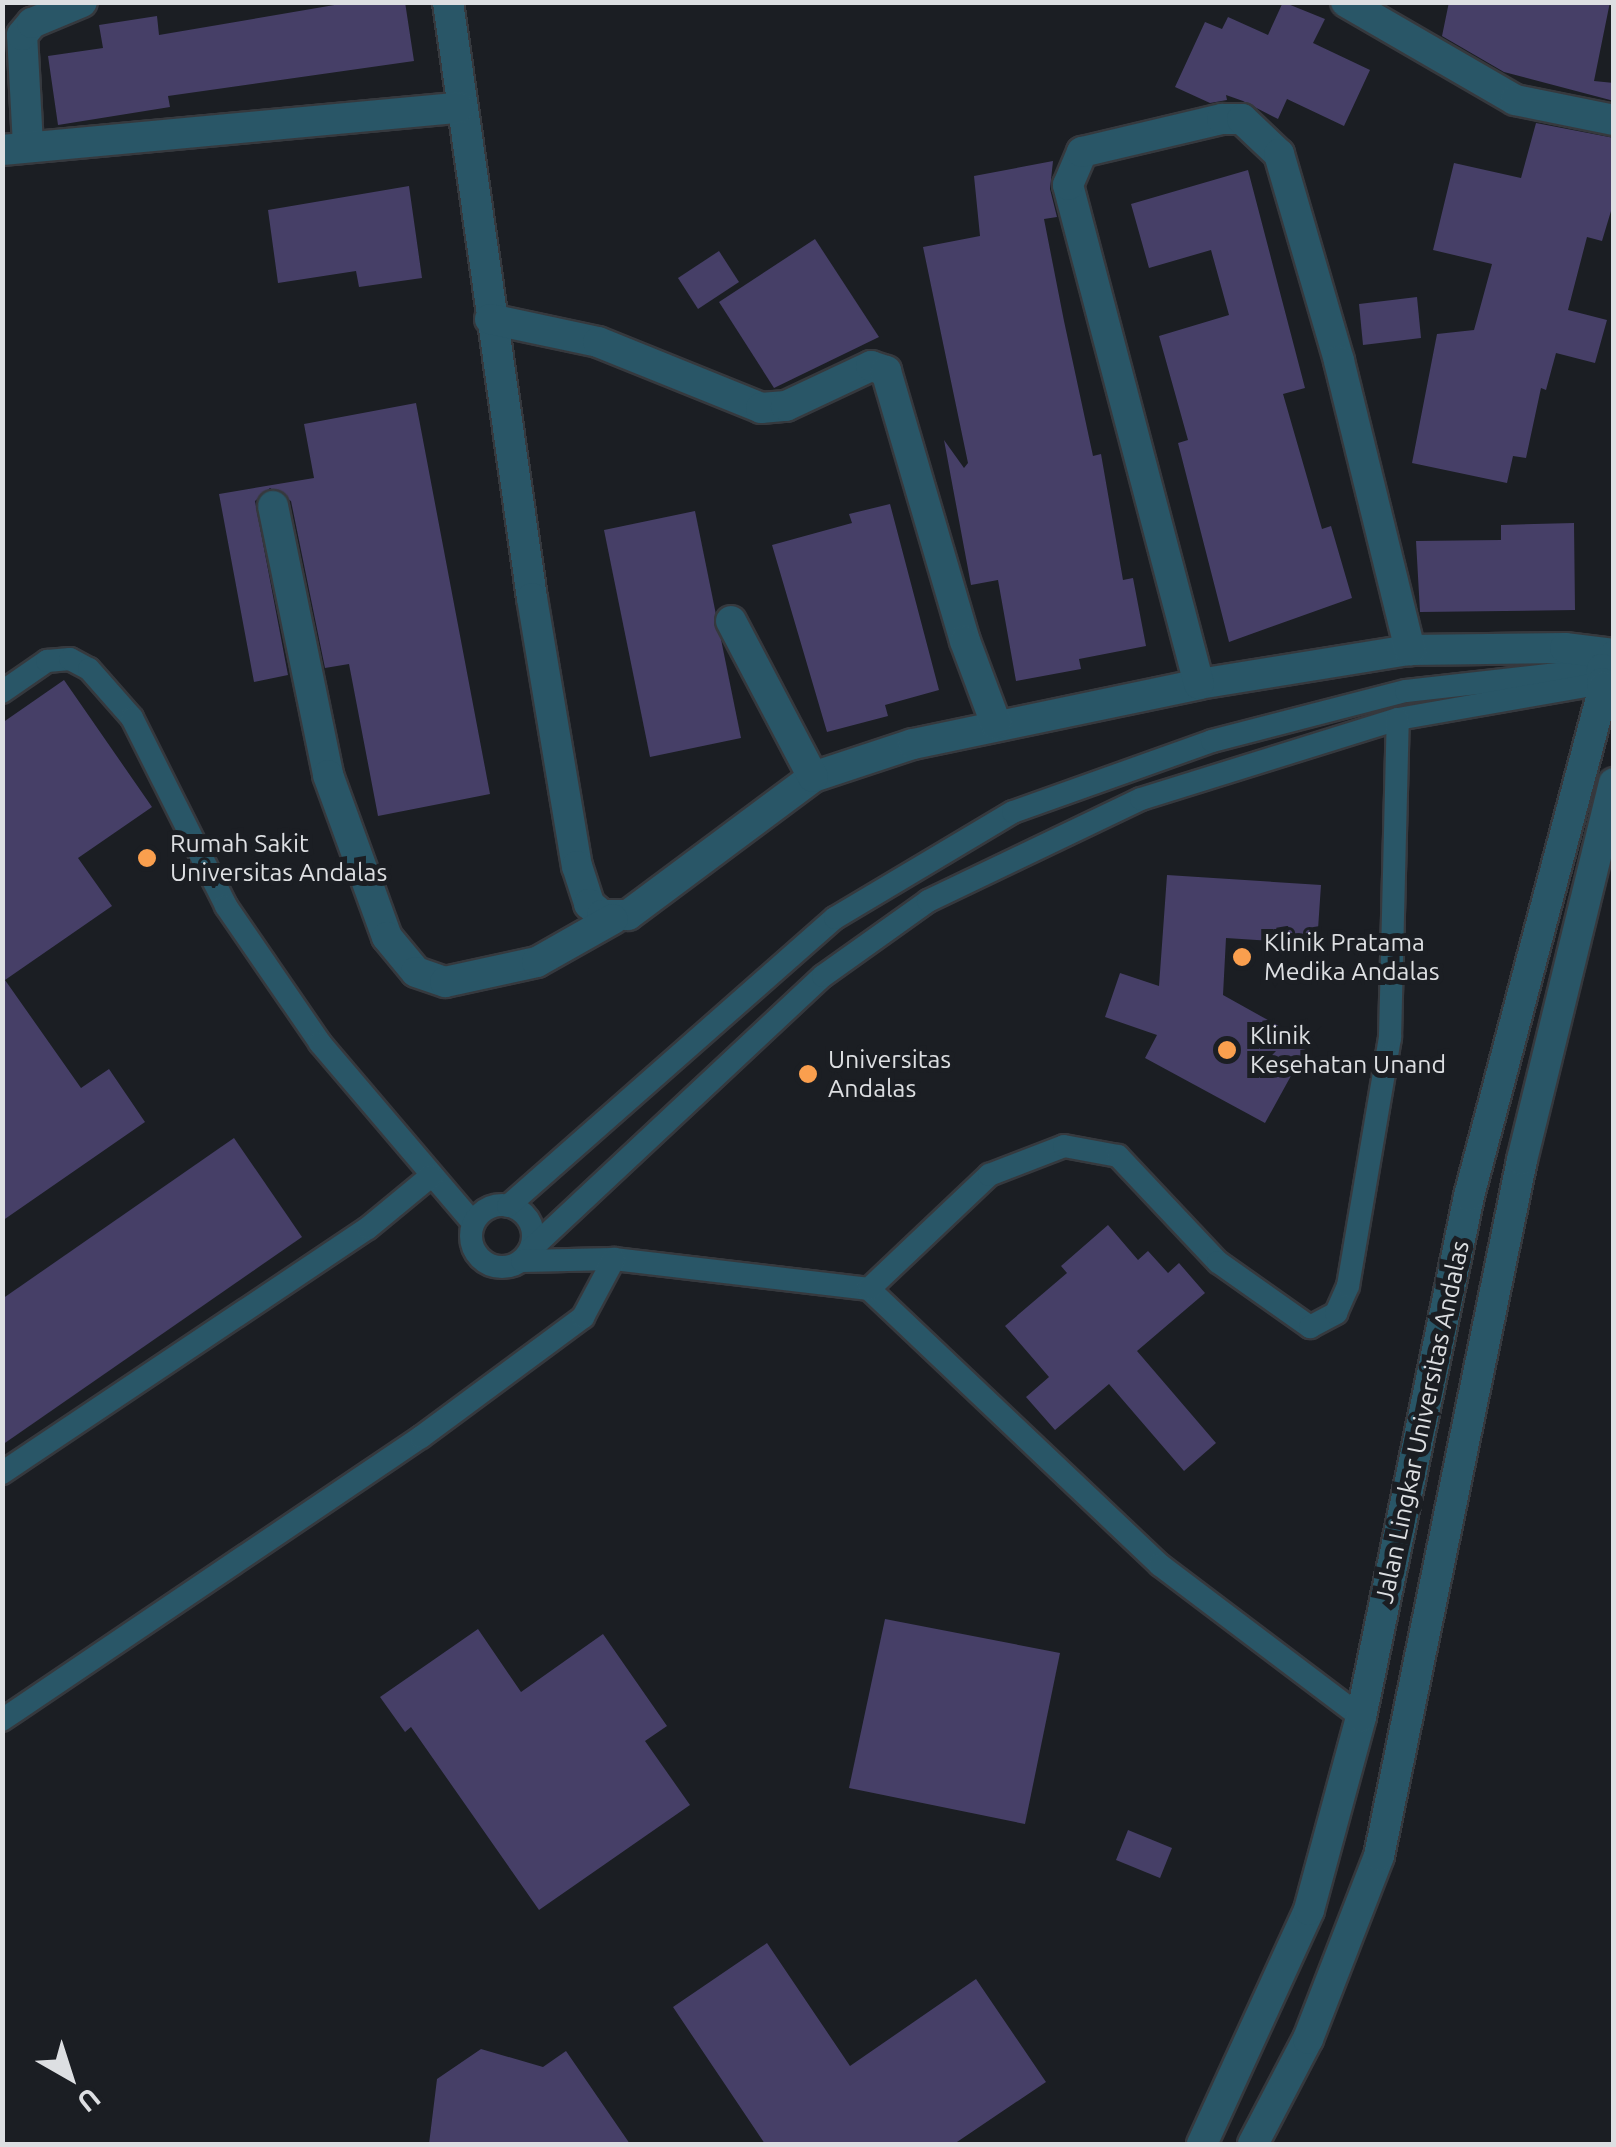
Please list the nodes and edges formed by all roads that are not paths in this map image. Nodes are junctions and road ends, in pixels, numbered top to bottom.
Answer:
1 (82, 2) edge
2 (448, 2) edge
3 (1346, 2) edge
4 (459, 108) junction
5 (1614, 120) edge
6 (15, 148) edge
7 (490, 320) junction
8 (273, 506) dead end
9 (731, 621) dead end
10 (1410, 650) junction
11 (1608, 674) edge
12 (1199, 684) junction
13 (2, 692) edge
14 (1398, 719) junction
15 (996, 724) junction
16 (813, 777) junction
17 (1614, 783) edge
18 (613, 918) junction
19 (430, 1176) junction
20 (508, 1206) junction
21 (473, 1223) junction
22 (526, 1255) junction
23 (614, 1259) junction
24 (869, 1290) junction
25 (2, 1473) edge
26 (1409, 1489) junction
27 (1455, 1494) junction
28 (1362, 1717) junction
29 (2, 1720) edge
30 (1275, 1985) junction
31 (1323, 1998) junction
32 (1202, 2144) edge
33 (1254, 2144) edge

1 - 6 street
2 - 4 street
3 - 5 street
4 - 6 street
4 - 7 street
7 - 15 street
7 - 18 street
8 - 18 street
9 - 16 street
10 - 11 street
10 - 12 street
10 - 12 street
11 - 14 lane
11 - 20 lane
11 - 26 street, Jalan Lingkar Universitas Andalas
12 - 15 street
13 - 19 lane
14 - 22 lane
14 - 24 lane
15 - 16 street
16 - 18 street
17 - 27 street, Jalan Lingkar Universitas Andalas
19 - 21 lane
19 - 25 lane
20 - 21 lane
20 - 22 lane
21 - 22 lane
22 - 23 lane
23 - 24 lane
23 - 29 lane
24 - 28 lane
26 - 27 street
26 - 28 street, Jalan Lingkar Universitas Andalas
27 - 31 street, Jalan Lingkar Universitas Andalas
28 - 30 street, Jalan Lingkar Universitas Andalas
30 - 31 street
30 - 32 street, Jalan Lingkar Universitas Andalas
31 - 33 street, Jalan Lingkar Universitas Andalas

